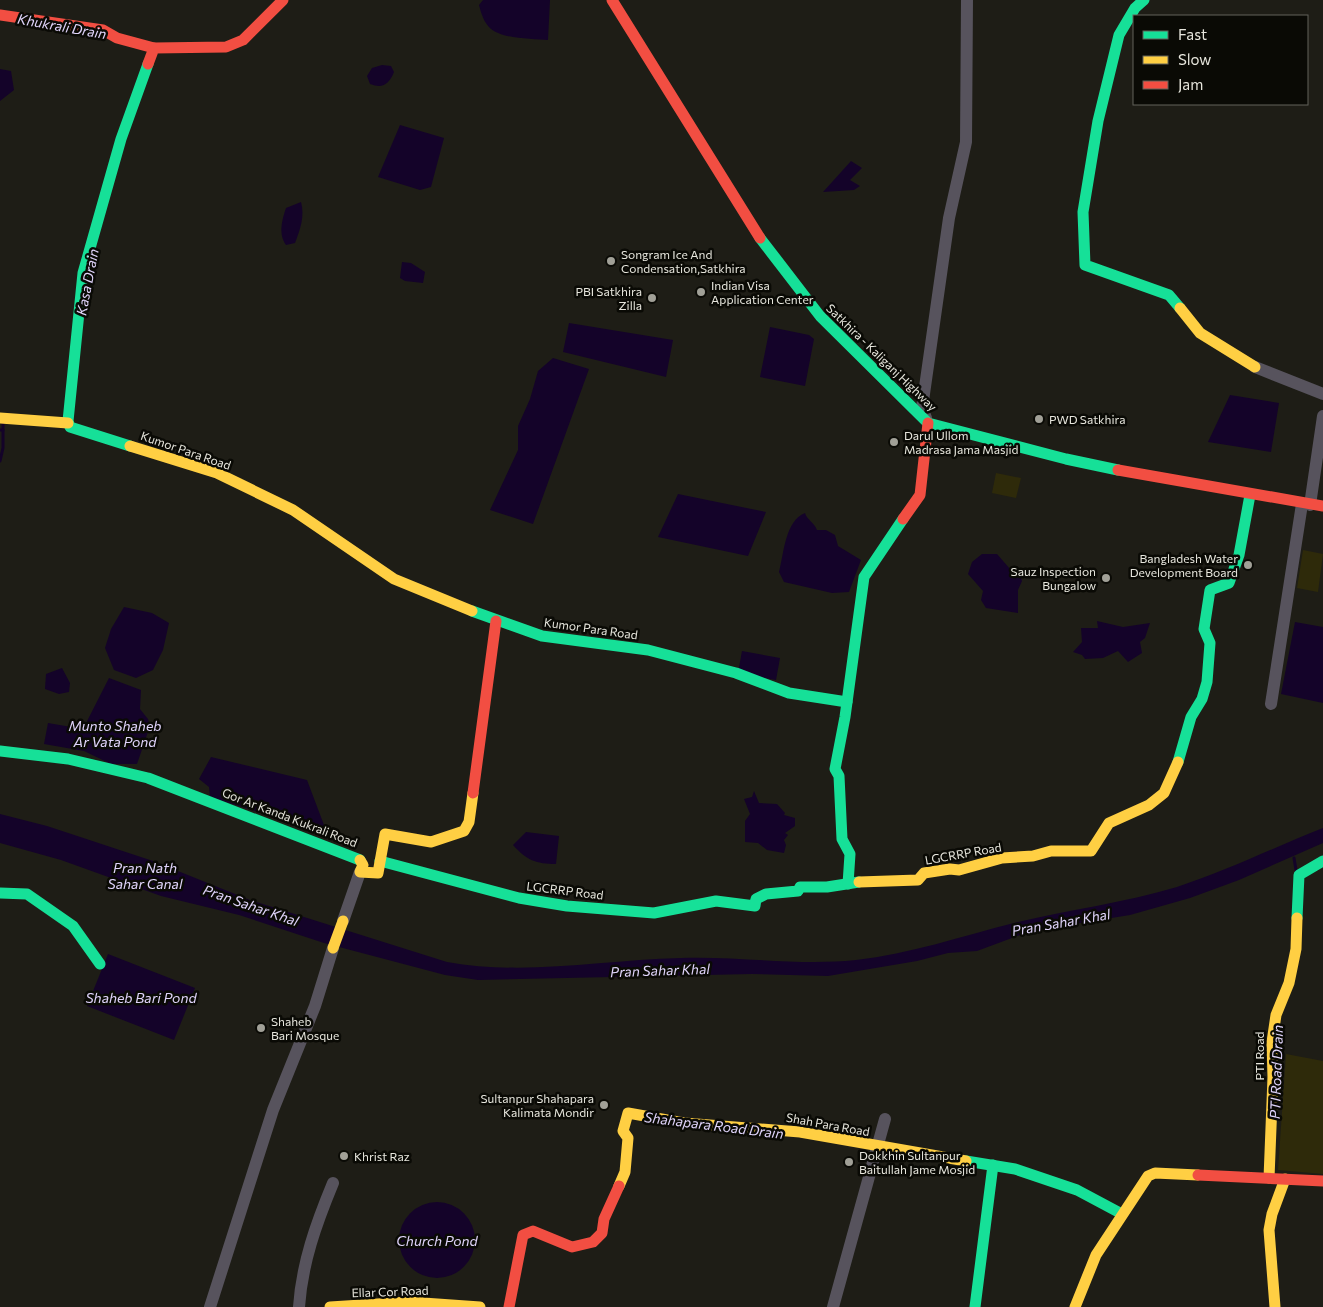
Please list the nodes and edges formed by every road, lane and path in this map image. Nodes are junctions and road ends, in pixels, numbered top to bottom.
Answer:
1 (283, 0) edge
2 (612, 0) edge
3 (968, 0) edge
4 (1144, 0) edge
5 (0, 15) edge
6 (154, 48) junction
7 (1255, 367) joint
8 (1323, 394) edge
9 (1323, 416) edge
10 (0, 418) edge
11 (68, 423) junction
12 (928, 423) junction
13 (1250, 495) junction
14 (1312, 505) edge
15 (496, 621) junction
16 (847, 702) junction
17 (1271, 704) dead end
18 (0, 751) edge
19 (380, 861) junction
20 (1323, 861) edge
21 (360, 872) junction
22 (848, 884) junction
23 (0, 893) edge
24 (343, 921) joint
25 (333, 948) joint
26 (100, 964) dead end
27 (885, 1119) dead end
28 (878, 1147) junction
29 (993, 1165) junction
30 (1269, 1178) junction
31 (1285, 1179) junction
32 (1323, 1182) edge
33 (333, 1184) dead end
34 (1122, 1214) junction
35 (210, 1307) edge
36 (299, 1307) edge
37 (330, 1307) edge
38 (480, 1307) edge
39 (509, 1307) edge
40 (833, 1307) edge
41 (975, 1307) edge
42 (1075, 1307) edge
43 (1276, 1307) edge

1 - 6 main road
2 - 12 main road, Satkhira - Kaliganj Highway
3 - 12 street
4 - 7 main road
5 - 6 main road
6 - 11 main road
7 - 8 street
9 - 14 street
10 - 11 main road
11 - 15 main road, Kumor Para Road
12 - 13 main road, Satkhira - Kaliganj Highway
12 - 16 main road
13 - 14 main road, Satkhira - Kaliganj Highway
13 - 22 main road, LGCRRP Road
14 - 17 street
15 - 16 main road, Kumor Para Road
15 - 19 main road
16 - 22 main road
18 - 21 main road, Gor Ar Kanda Kukrali Road
19 - 21 main road
19 - 22 main road, LGCRRP Road
20 - 30 main road, PTI Road
21 - 24 street
23 - 26 main road
24 - 25 main road
25 - 35 street
27 - 28 street
28 - 29 main road, Shah Para Road
28 - 39 main road, Shah Para Road
28 - 40 street
29 - 34 main road, Shah Para Road
29 - 41 main road
30 - 31 main road
30 - 34 main road
31 - 32 main road
31 - 43 main road
33 - 36 street
34 - 42 main road
37 - 38 main road, Ellar Cor Road

